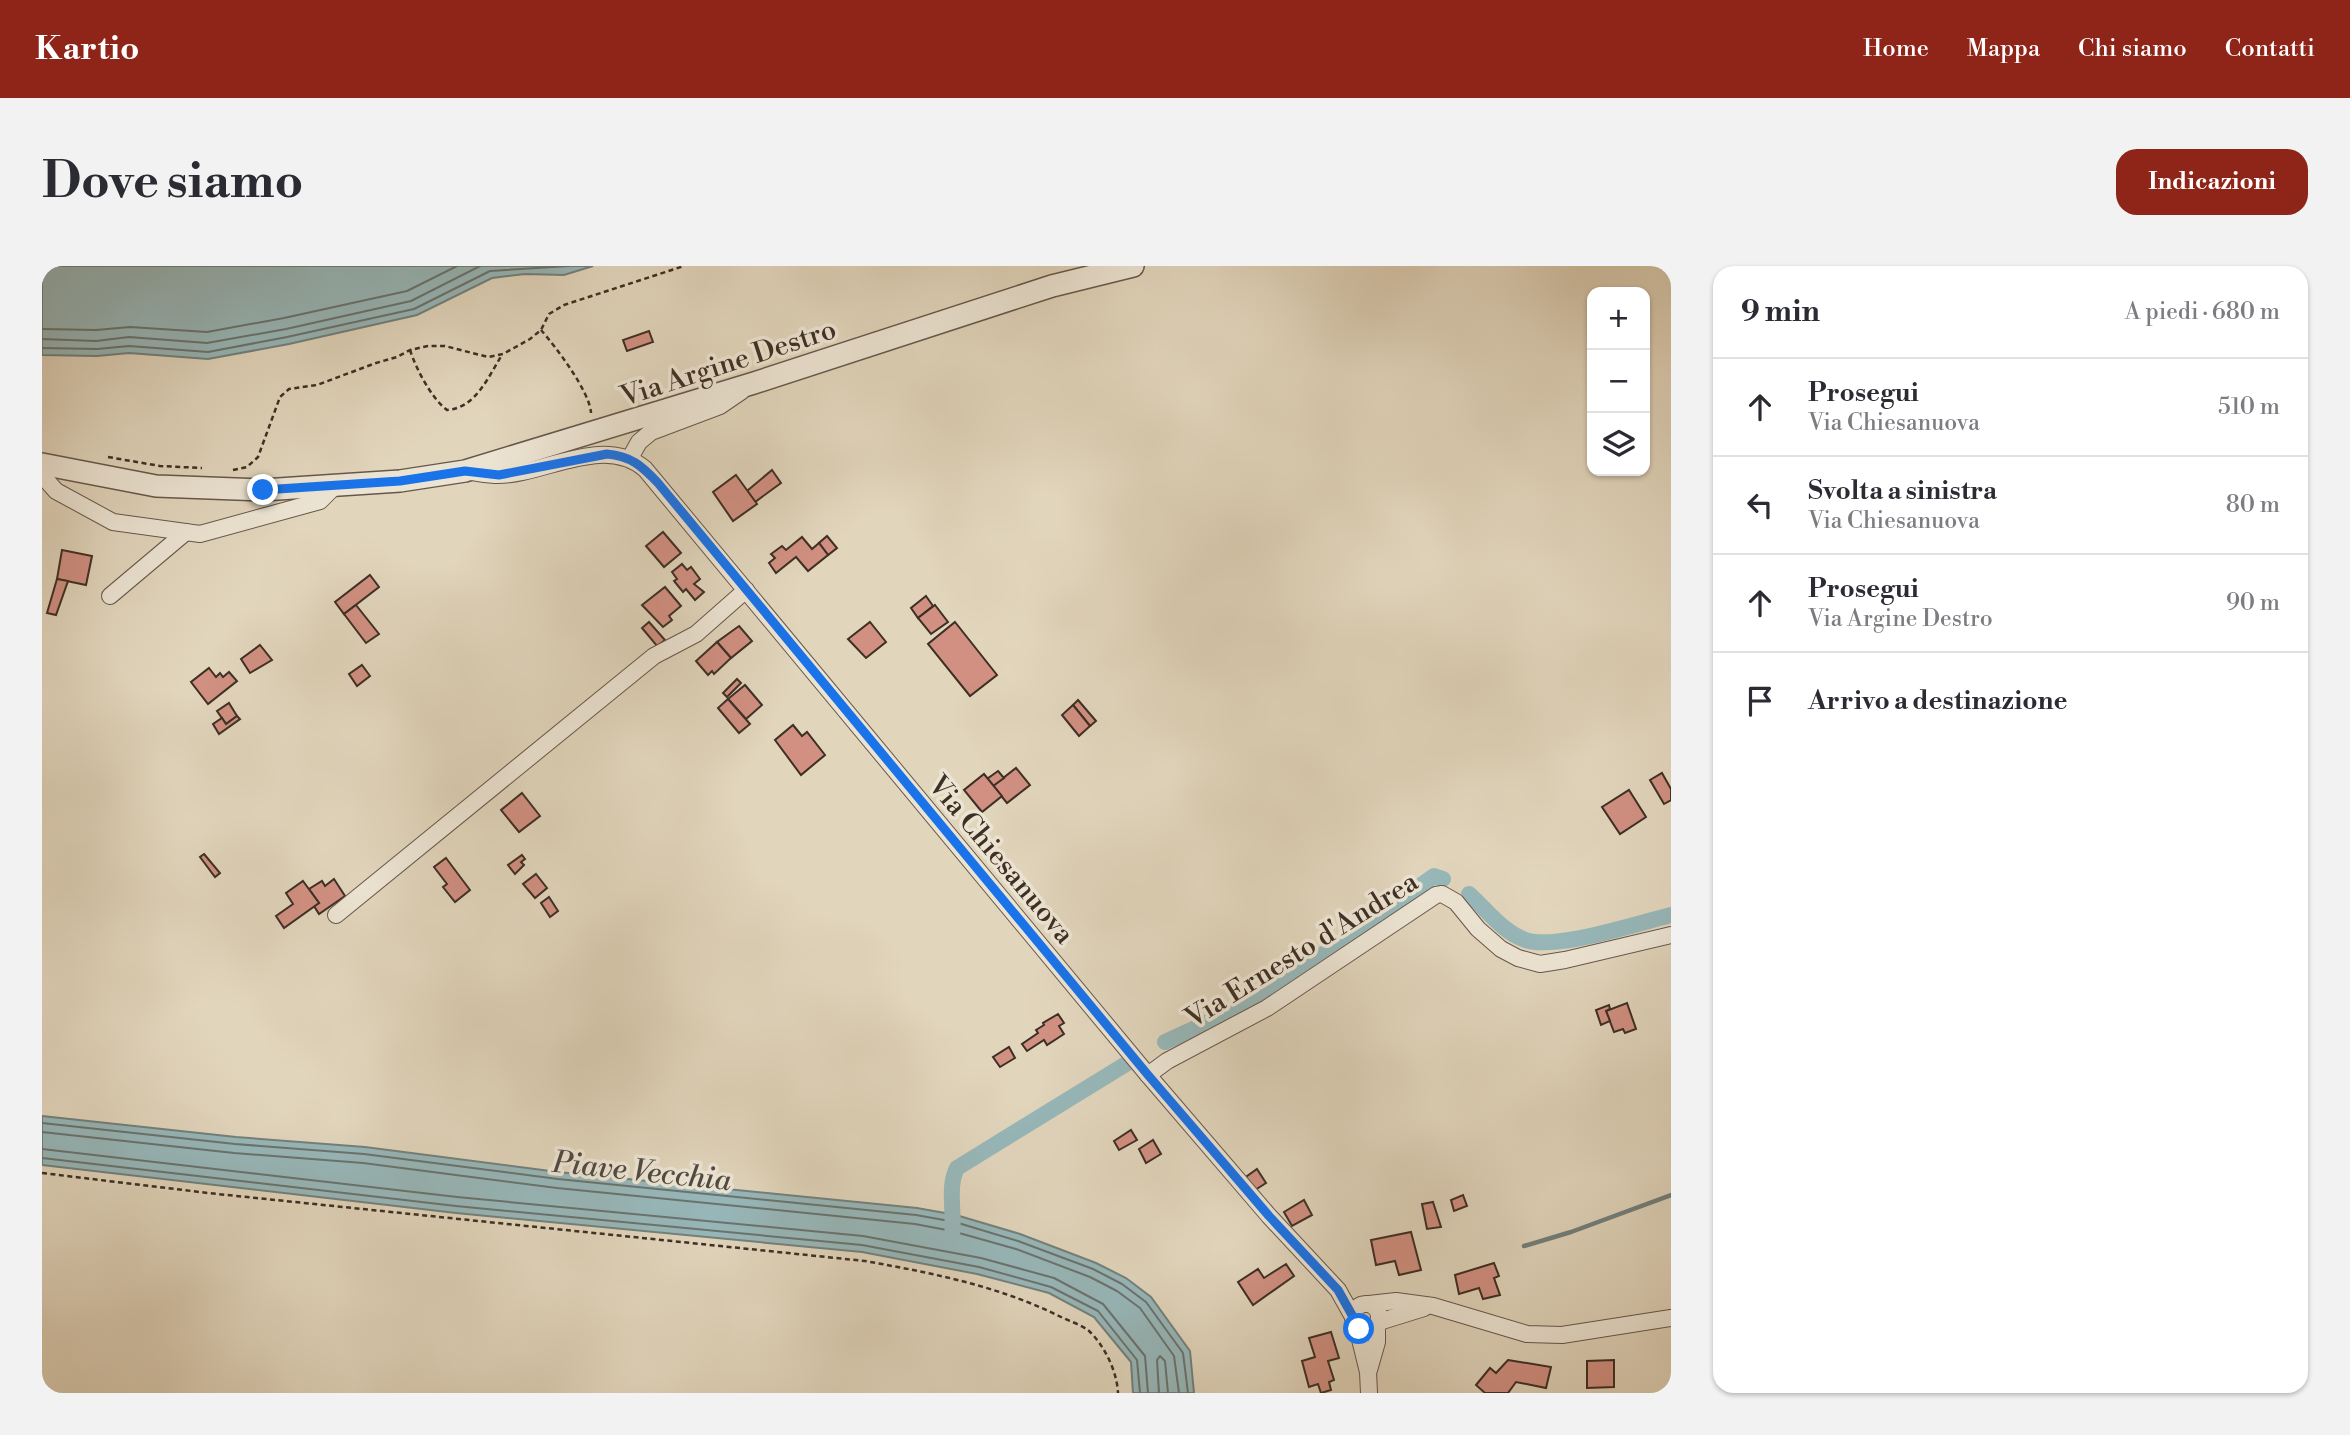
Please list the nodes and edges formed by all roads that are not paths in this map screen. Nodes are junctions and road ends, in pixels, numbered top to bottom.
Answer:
1 (1133, 266) edge
2 (754, 383) junction
3 (630, 458) junction
4 (42, 464) edge
5 (465, 471) junction
6 (42, 475) edge
7 (335, 486) junction
8 (186, 533) junction
9 (746, 590) junction
10 (110, 596) dead end
11 (336, 915) dead end
12 (1671, 935) edge
13 (1148, 1075) junction
14 (1338, 1290) junction
15 (1367, 1304) junction
16 (1433, 1306) junction
17 (1671, 1318) edge
18 (1355, 1321) junction
19 (1378, 1323) junction
20 (1368, 1372) junction
21 (1369, 1393) edge

1 - 2 street, Via Argine Destro
2 - 3 street
2 - 5 street, Via Argine Destro
3 - 5 street
3 - 9 street, Via Chiesanuova
4 - 7 street, Via Argine Destro
5 - 7 street, Via Argine Destro
6 - 8 street, Via Argine Destro
7 - 8 street, Via Argine Destro
8 - 10 street
9 - 11 street
9 - 13 street, Via Chiesanuova
12 - 13 street, Via Ernesto d'Andrea
13 - 14 street, Via Chiesanuova
14 - 15 street, Via Chiesanuova
14 - 18 street, Via Chiesanuova
15 - 16 street
15 - 18 street
15 - 19 street
16 - 17 street
16 - 19 street
18 - 19 street
18 - 20 street, Via Chiesanuova
19 - 20 street, Via Chiesanuova
20 - 21 street, Via Chiesanuova

